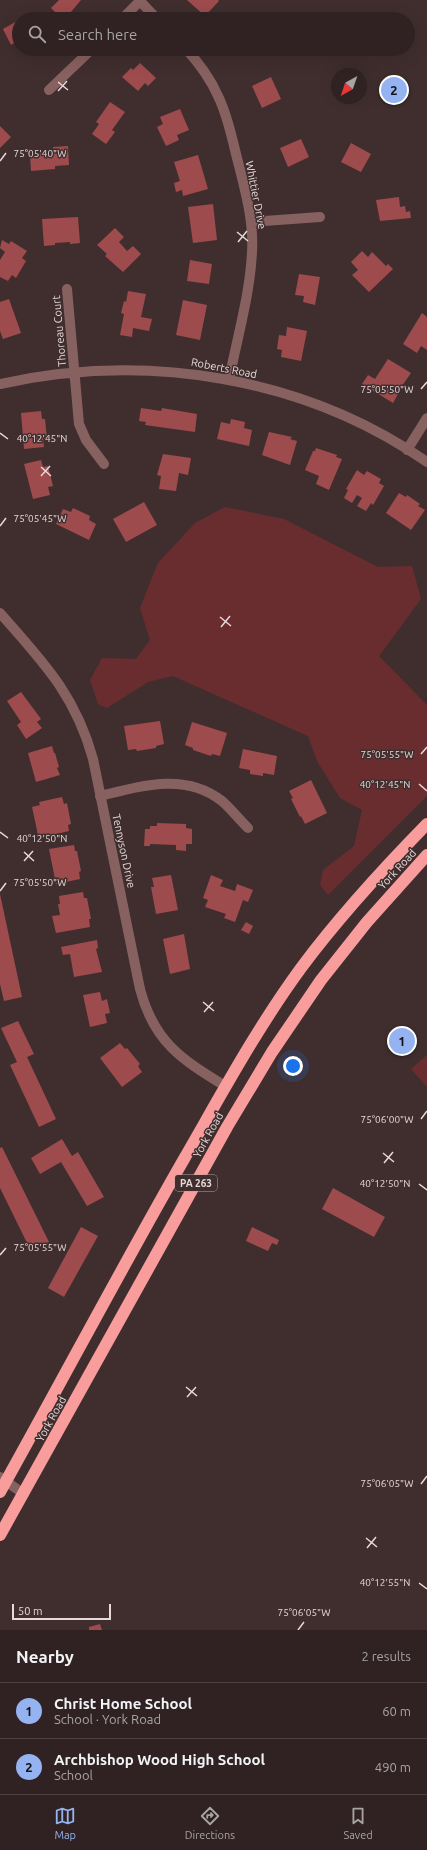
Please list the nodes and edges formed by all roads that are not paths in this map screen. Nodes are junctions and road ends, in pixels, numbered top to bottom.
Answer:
1 (140, 1) edge
2 (129, 12) edge
3 (150, 12) edge
4 (85, 56) edge
5 (192, 56) edge
6 (49, 90) dead end
7 (320, 217) dead end
8 (251, 222) junction
9 (67, 289) dead end
10 (74, 372) junction
11 (229, 380) junction
12 (0, 384) edge
13 (427, 418) edge
14 (407, 450) junction
15 (427, 462) edge
16 (104, 464) dead end
17 (0, 613) edge
18 (100, 796) junction
19 (427, 824) edge
20 (248, 828) dead end
21 (427, 855) edge
22 (225, 1086) junction
23 (3, 1479) edge
24 (0, 1492) edge
25 (24, 1494) junction
26 (0, 1535) edge

1 - 2 street
1 - 3 street
4 - 6 street
5 - 8 street, Whittier Drive
7 - 8 street
8 - 11 street, Whittier Drive
9 - 10 street, Thoreau Court
10 - 11 street, Roberts Road
10 - 12 street, Roberts Road
10 - 16 street, Thoreau Court
11 - 14 street, Roberts Road
13 - 14 street
14 - 15 street, Roberts Road
17 - 18 street, Tennyson Drive
18 - 20 street
18 - 22 street, Tennyson Drive
19 - 22 highway, York Road / PA 263
21 - 25 highway, York Road / PA 263
22 - 23 highway, York Road / PA 263
23 - 24 highway, York Road / PA 263
23 - 25 street
25 - 26 highway, York Road / PA 263

